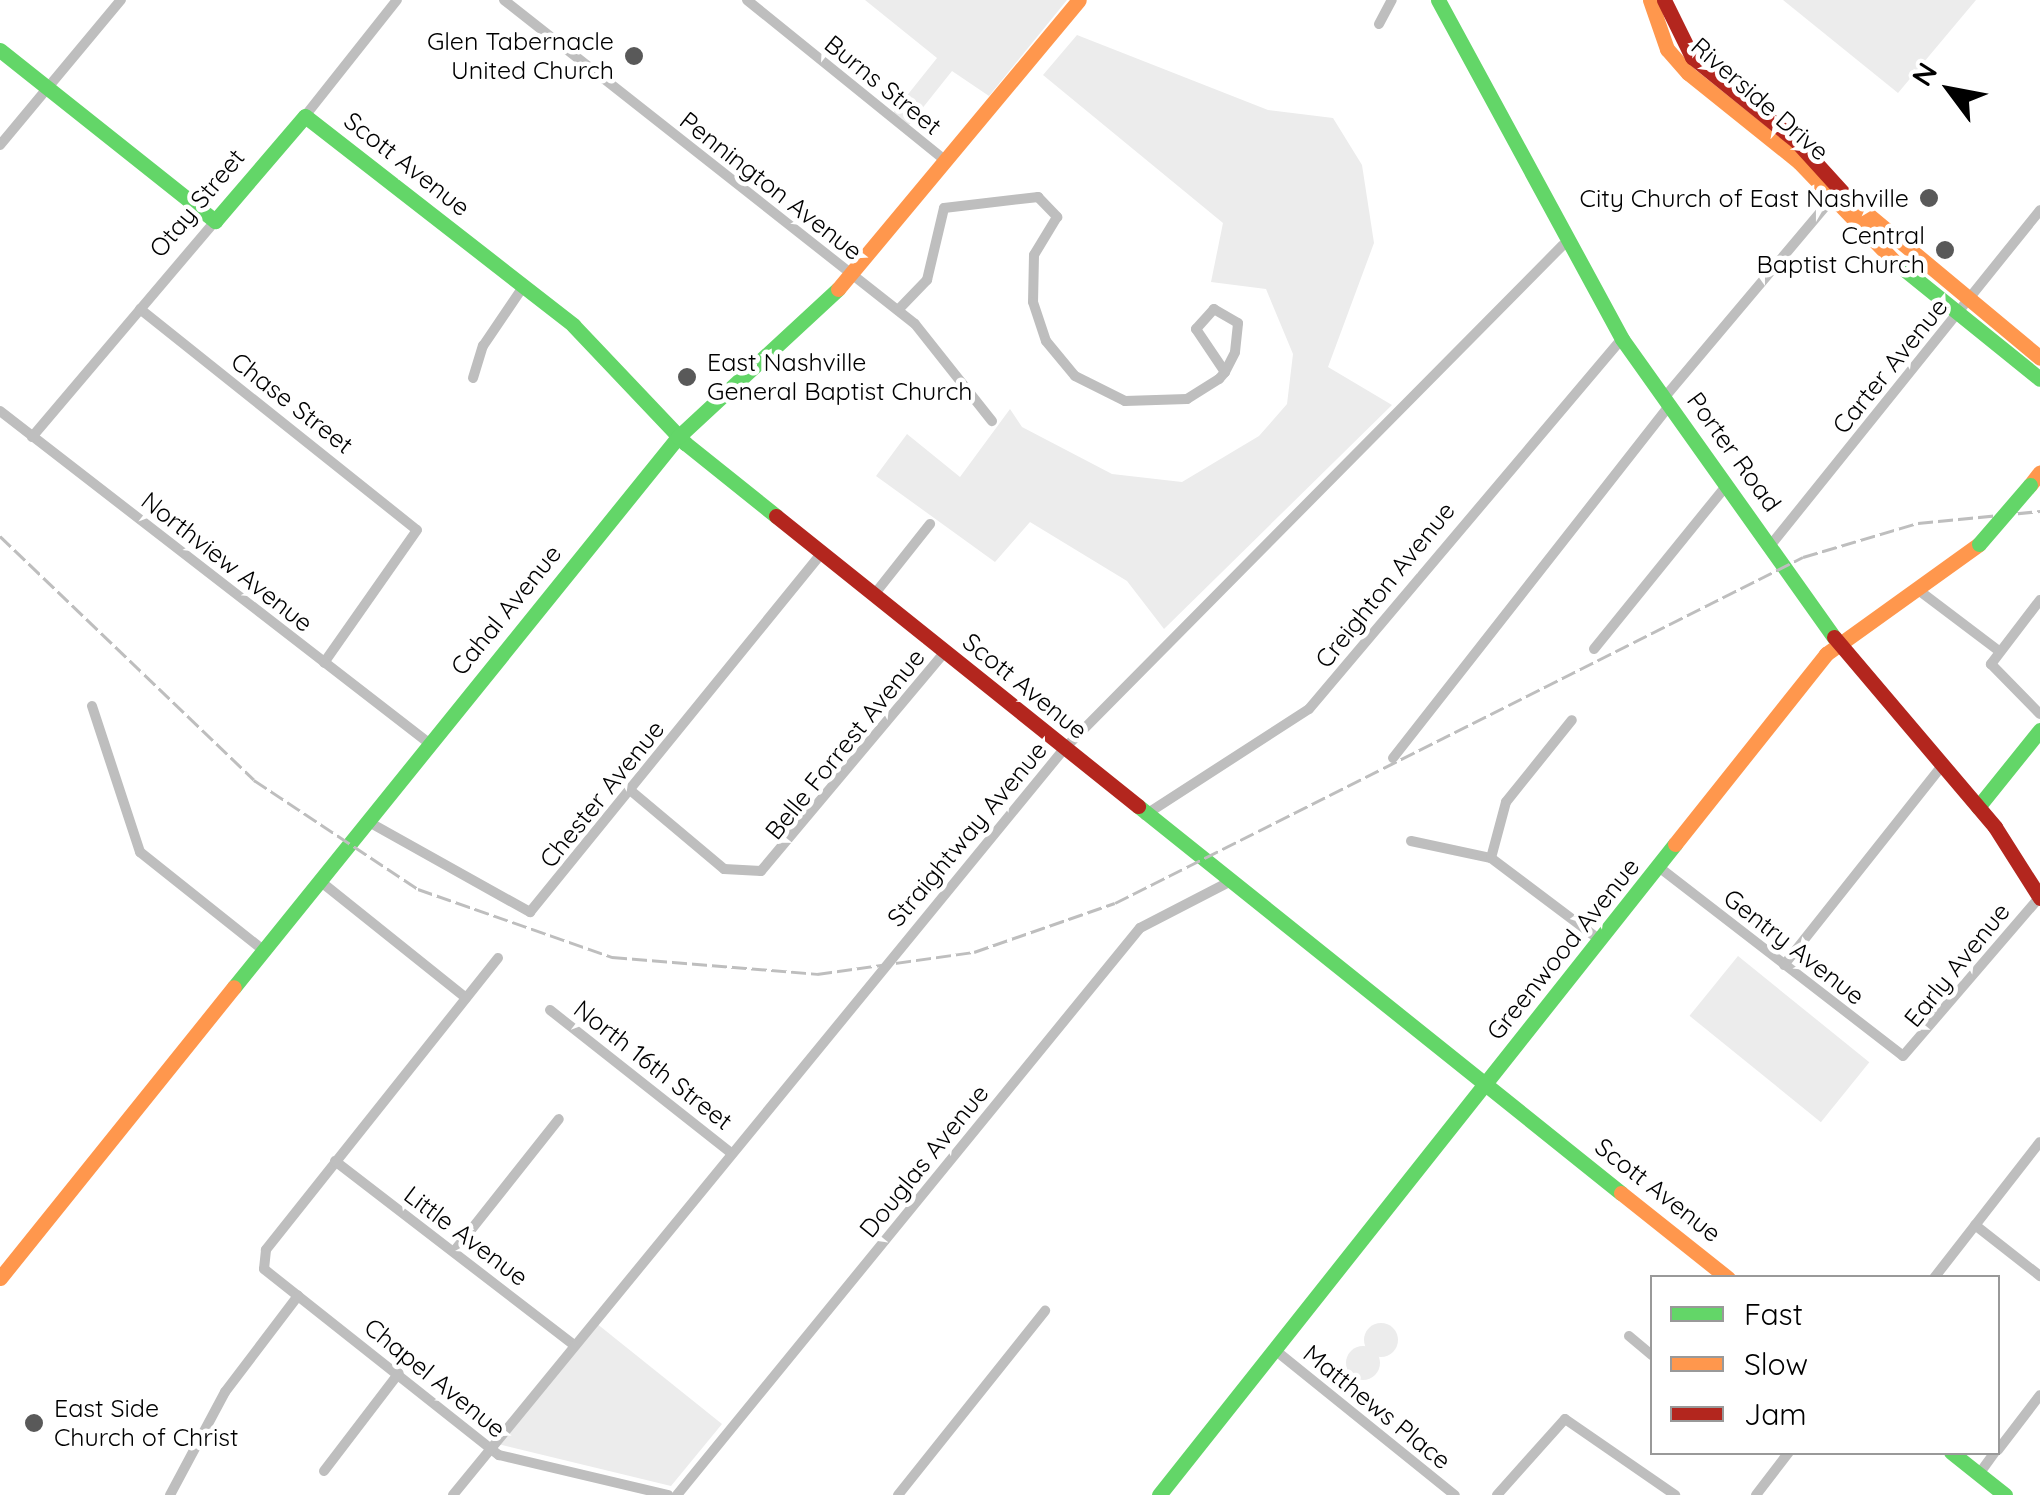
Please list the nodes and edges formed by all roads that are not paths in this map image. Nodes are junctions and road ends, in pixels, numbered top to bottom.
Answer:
1 (121, 0) edge
2 (397, 0) edge
3 (504, 0) edge
4 (747, 0) edge
5 (1080, 0) edge
6 (1392, 0) edge
7 (1438, 0) edge
8 (1650, 0) edge
9 (1664, 0) edge
10 (1379, 24) dead end
11 (0, 50) edge
12 (1682, 56) junction
13 (47, 87) junction
14 (305, 116) junction
15 (0, 145) edge
16 (947, 162) junction
17 (1835, 194) junction
18 (2040, 210) edge
19 (215, 220) junction
20 (1563, 245) junction
21 (852, 277) junction
22 (523, 287) junction
23 (1970, 300) junction
24 (140, 309) junction
25 (898, 310) junction
26 (1959, 314) junction
27 (1622, 340) junction
28 (2016, 348) junction
29 (2040, 358) edge
30 (1225, 372) junction
31 (473, 378) dead end
32 (2040, 379) edge
33 (1667, 402) junction
34 (0, 410) edge
35 (992, 422) dead end
36 (32, 436) junction
37 (678, 437) junction
38 (2035, 478) edge
39 (1727, 485) junction
40 (930, 524) dead end
41 (1770, 546) junction
42 (821, 554) junction
43 (1917, 590) junction
44 (874, 596) junction
45 (2040, 600) edge
46 (1838, 641) junction
47 (1594, 649) dead end
48 (1999, 651) junction
49 (944, 653) junction
50 (324, 663) junction
51 (92, 706) dead end
52 (2040, 714) edge
53 (1572, 720) dead end
54 (2040, 730) edge
55 (430, 744) junction
56 (1064, 748) junction
57 (1393, 758) dead end
58 (1940, 768) junction
59 (630, 790) junction
60 (1978, 807) junction
61 (1145, 816) junction
62 (367, 821) junction
63 (1410, 841) dead end
64 (1491, 858) junction
65 (1660, 868) junction
66 (320, 881) junction
67 (1228, 882) junction
68 (2040, 898) edge
69 (1601, 941) junction
70 (263, 950) junction
71 (498, 958) dead end
72 (1784, 964) junction
73 (466, 998) junction
74 (550, 1010) dead end
75 (1904, 1056) joint
76 (1486, 1084) junction
77 (559, 1119) dead end
78 (2040, 1142) edge
79 (730, 1152) junction
80 (335, 1161) junction
81 (1975, 1225) junction
82 (455, 1250) junction
83 (1724, 1275) edge
84 (1936, 1275) edge
85 (2040, 1276) edge
86 (0, 1278) edge
87 (298, 1296) junction
88 (1046, 1312) dead end
89 (1628, 1336) dead end
90 (572, 1344) junction
91 (1275, 1350) junction
92 (1650, 1353) edge
93 (400, 1372) junction
94 (2040, 1396) edge
95 (2000, 1446) edge
96 (492, 1447) junction
97 (1783, 1455) edge
98 (1955, 1455) edge
99 (1993, 1455) edge
100 (324, 1471) dead end
101 (1979, 1474) junction
102 (170, 1495) edge
103 (454, 1495) edge
104 (668, 1495) edge
105 (677, 1495) edge
106 (898, 1495) edge
107 (1158, 1495) edge
108 (1455, 1495) edge
109 (1497, 1495) edge
110 (1675, 1495) edge
111 (1756, 1495) edge
112 (2005, 1495) edge

1 - 13 street
2 - 14 street, Otay Street
3 - 21 street, Pennington Avenue
4 - 16 street, Burns Street
5 - 16 street, Cahal Avenue
6 - 10 street
7 - 20 street, Porter Road
8 - 12 street, Riverside Drive
9 - 12 street, Riverside Drive
11 - 13 street
12 - 17 street, Riverside Drive
13 - 15 street
13 - 19 street
14 - 19 street, Otay Street
14 - 22 street, Scott Avenue
16 - 21 street, Cahal Avenue
17 - 23 street, Riverside Drive
17 - 26 street, Riverside Drive
17 - 33 street
18 - 23 street, Carter Avenue
19 - 24 street, Otay Street
20 - 27 street, Porter Road
20 - 56 street, Straightway Avenue
21 - 25 street, Pennington Avenue
21 - 37 street, Cahal Avenue
22 - 31 street
22 - 37 street, Scott Avenue
23 - 26 street, Carter Avenue
23 - 28 street, Riverside Drive
24 - 36 street, Otay Street
24 - 50 street, Chase Street
25 - 30 street
25 - 35 street, Pennington Avenue
26 - 28 street, Riverside Drive
26 - 41 street, Carter Avenue
27 - 33 street, Porter Road
27 - 61 street, Creighton Avenue
28 - 29 street, Riverside Drive
28 - 32 street, Riverside Drive
30 - 30 street
33 - 39 street, Porter Road
33 - 57 street
34 - 36 street, Northview Avenue
36 - 50 street, Northview Avenue
37 - 42 street, Scott Avenue
37 - 55 street, Cahal Avenue
38 - 43 street, Greenwood Avenue, bridge
39 - 41 street, Porter Road
39 - 47 street
40 - 44 street
41 - 46 street, Porter Road
42 - 44 street, Scott Avenue
42 - 59 street, Chester Avenue
43 - 46 street, Greenwood Avenue
43 - 48 street
44 - 49 street, Scott Avenue
45 - 48 street
46 - 58 street, Porter Road
46 - 65 street, Greenwood Avenue
48 - 52 street
49 - 56 street, Scott Avenue
49 - 59 street, Belle Forrest Avenue
50 - 55 street, Northview Avenue
51 - 70 street
53 - 64 street
54 - 60 street
55 - 62 street, Cahal Avenue
56 - 61 street, Scott Avenue
56 - 79 street, Straightway Avenue
58 - 60 street, Porter Road
58 - 72 street
59 - 62 street, Chester Avenue
60 - 68 street, Porter Road
61 - 67 street, Scott Avenue
62 - 66 street, Cahal Avenue
63 - 64 street
64 - 69 street
65 - 69 street, Greenwood Avenue
65 - 72 street, Gentry Avenue
66 - 70 street, Cahal Avenue
66 - 73 street
67 - 76 street, Scott Avenue
67 - 105 street, Douglas Avenue
68 - 75 street, Early Avenue
69 - 76 street, Greenwood Avenue
70 - 86 street, Cahal Avenue
71 - 73 street
72 - 75 street, Gentry Avenue
73 - 80 street
74 - 79 street, North 16th Street
76 - 83 street, Scott Avenue
76 - 91 street, Greenwood Avenue
77 - 82 street
78 - 81 street
79 - 90 street, Straightway Avenue
80 - 82 street, Little Avenue
80 - 87 street, Chapel Avenue
81 - 84 street
81 - 85 street
82 - 90 street, Little Avenue
87 - 93 street, Chapel Avenue
87 - 102 street
88 - 106 street
89 - 92 street
90 - 96 street, Straightway Avenue
91 - 107 street, Greenwood Avenue
91 - 108 street, Matthews Place
93 - 96 street, Chapel Avenue
93 - 100 street
94 - 95 street
96 - 103 street, Straightway Avenue
96 - 104 street, Chapel Avenue
97 - 111 street
98 - 101 street
99 - 101 street
101 - 112 street
109 - 110 street

